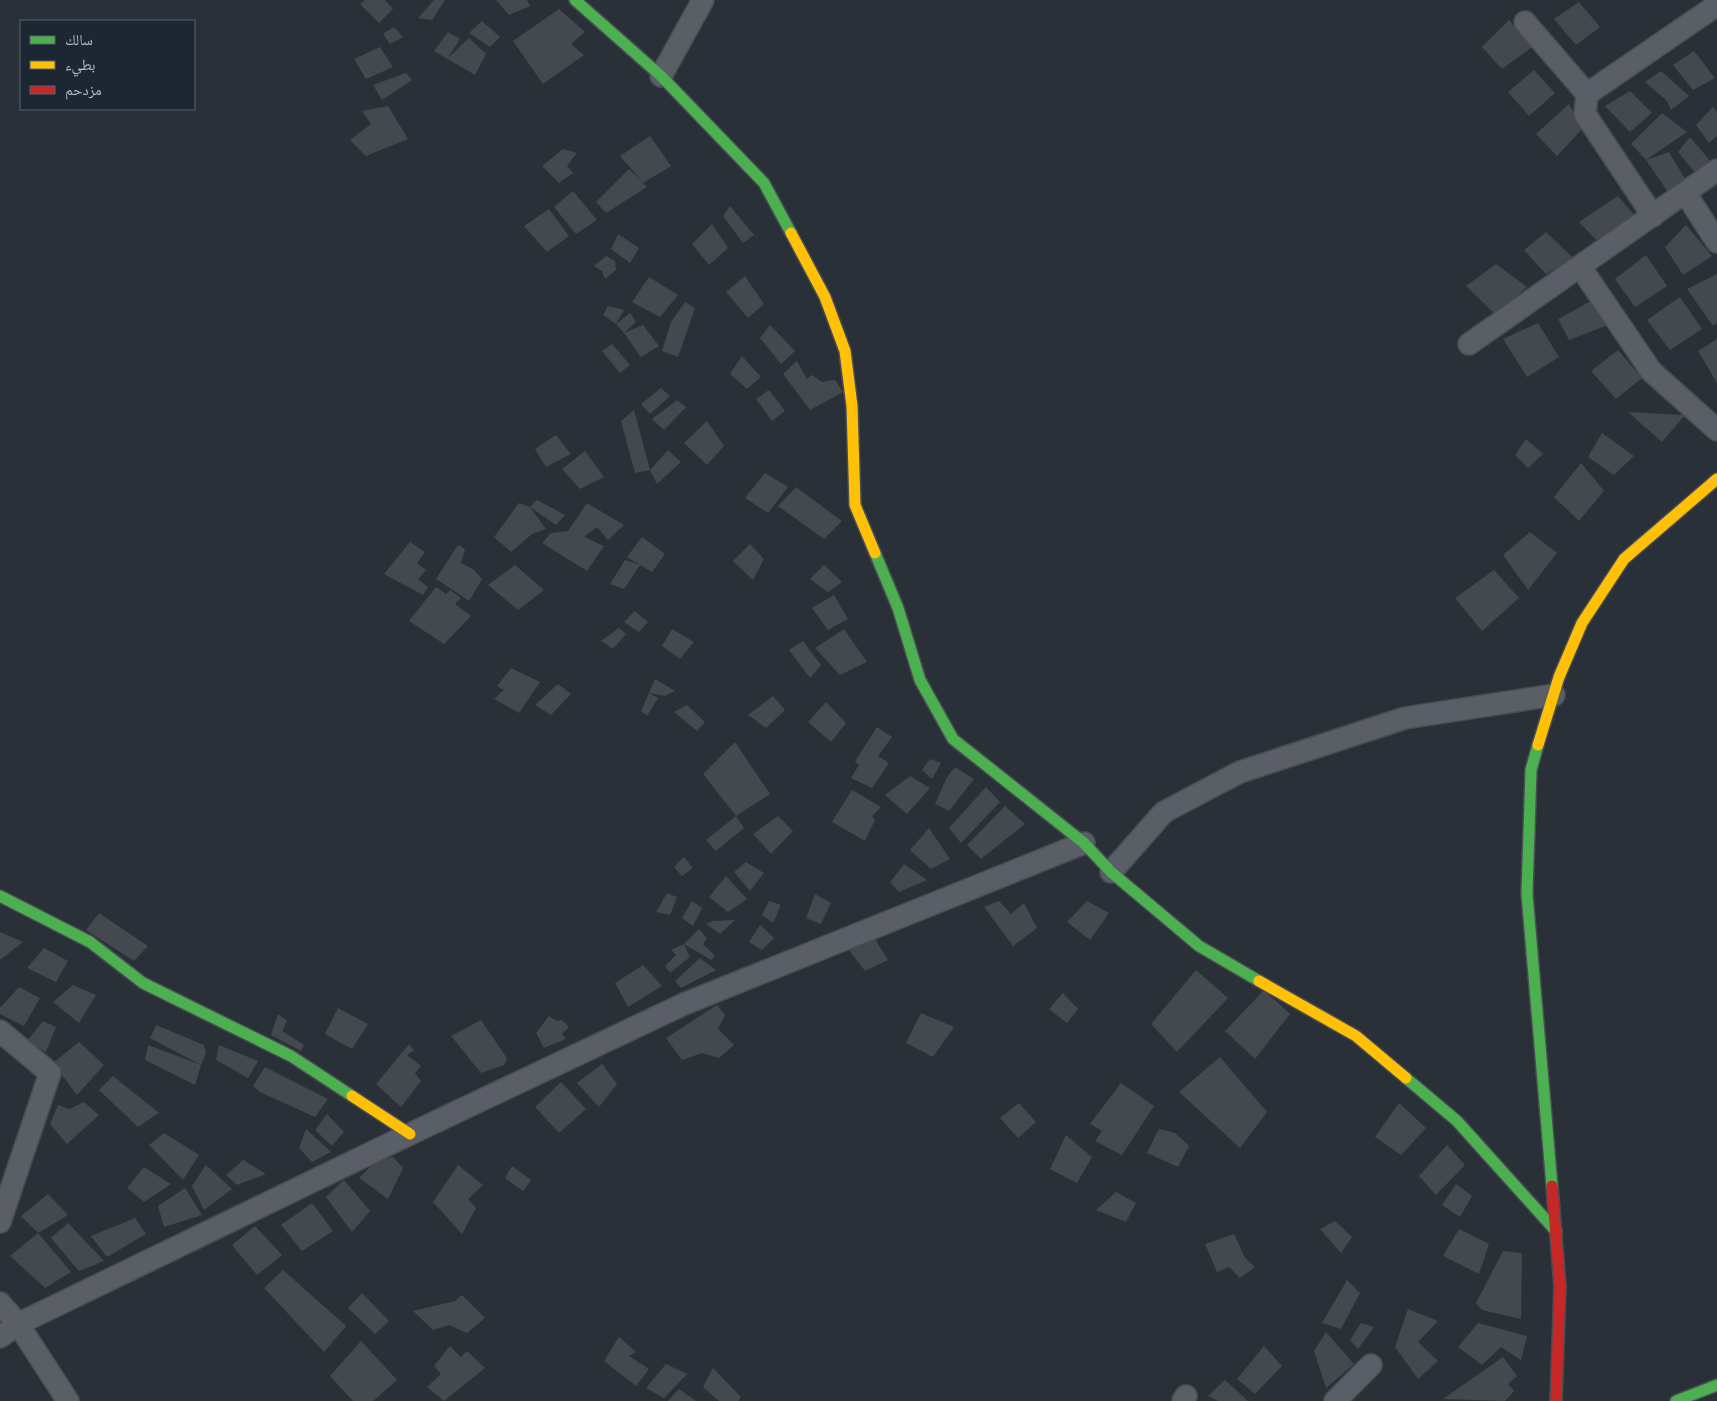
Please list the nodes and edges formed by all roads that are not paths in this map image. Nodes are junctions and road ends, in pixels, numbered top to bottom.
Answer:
1 (575, 0) edge
2 (702, 0) edge
3 (1717, 5) edge
4 (1525, 22) dead end
5 (661, 76) junction
6 (1587, 94) junction
7 (1717, 170) edge
8 (1686, 194) junction
9 (1653, 216) junction
10 (1717, 242) edge
11 (1581, 268) junction
12 (1469, 344) dead end
13 (1717, 430) edge
14 (1717, 479) edge
15 (1554, 695) junction
16 (1084, 843) junction
17 (1111, 872) junction
18 (0, 896) edge
19 (0, 1031) edge
20 (410, 1134) junction
21 (0, 1222) edge
22 (1556, 1231) junction
23 (0, 1303) edge
24 (18, 1324) junction
25 (0, 1337) edge
26 (1371, 1365) dead end
27 (1717, 1385) edge
28 (68, 1401) edge
29 (1335, 1401) edge
30 (1556, 1401) edge
31 (1676, 1401) edge

1 - 5 street
2 - 5 street
3 - 6 street
4 - 6 street
5 - 16 street
6 - 9 street
7 - 8 street
8 - 9 street
8 - 10 street
9 - 11 street
11 - 12 street
11 - 13 street
14 - 15 street
15 - 17 street
15 - 22 street
16 - 17 street
16 - 20 street
17 - 22 street
18 - 20 street
19 - 21 street
20 - 24 street
22 - 30 street
23 - 24 street
24 - 25 street
24 - 28 street
26 - 29 street
27 - 31 street

